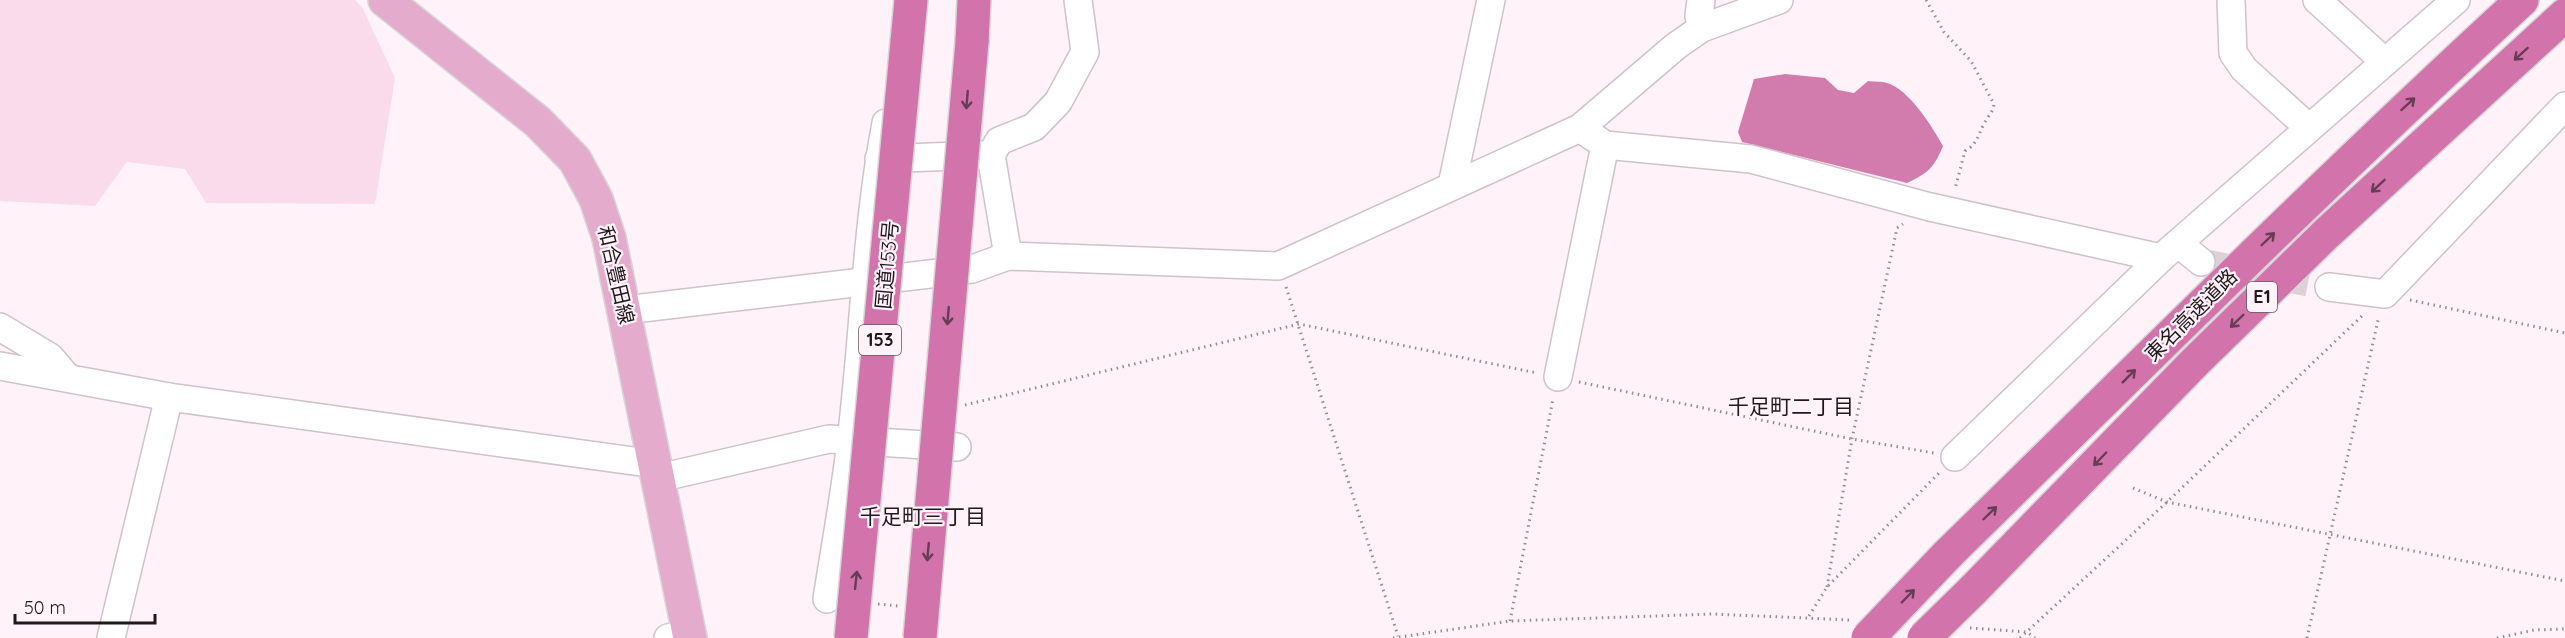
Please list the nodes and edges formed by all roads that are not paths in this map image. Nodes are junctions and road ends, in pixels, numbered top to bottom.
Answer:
1 (386, 0) edge
2 (900, 0) edge
3 (911, 0) edge
4 (974, 0) edge
5 (1078, 0) edge
6 (1491, 0) edge
7 (1701, 0) edge
8 (1779, 0) edge
9 (2231, 0) edge
10 (2317, 0) edge
11 (2456, 0) edge
12 (2522, 0) edge
13 (2565, 15) edge
14 (1702, 28) junction
15 (2385, 62) junction
16 (2565, 106) edge
17 (1581, 128) junction
18 (2309, 128) junction
19 (1605, 145) junction
20 (991, 155) junction
21 (879, 159) junction
22 (1452, 185) junction
23 (2170, 251) junction
24 (1008, 256) junction
25 (2201, 262) tunnel mouth
26 (865, 282) junction
27 (2328, 287) tunnel mouth
28 (625, 310) junction
29 (0, 327) edge
30 (0, 366) edge
31 (67, 377) junction
32 (1558, 377) road end
33 (170, 397) junction
34 (851, 441) junction
35 (957, 447) dead end
36 (1955, 457) road end
37 (657, 471) junction
38 (827, 599) dead end
39 (682, 636) edge
40 (111, 638) edge
41 (851, 638) edge
42 (920, 638) edge
43 (1868, 638) edge
44 (1924, 638) edge

1 - 28 main road, 和合豊田線
2 - 21 street
41 -> 3 highway, 国道153号 / 153, bridge
4 -> 42 highway, bridge
5 - 20 street
6 - 22 street
7 - 14 street
8 - 14 street
9 - 18 street
10 - 15 street
11 - 15 street
43 -> 12 highway, 東名高速道路 / E1, bridge
13 -> 44 highway, 東名高速道路 / E1, bridge
14 - 17 street
15 - 18 street
16 - 27 street
17 - 19 street
17 - 22 street
18 - 23 street
19 - 23 street
19 - 32 street
20 - 21 street
20 - 24 street
21 - 26 street
22 - 24 street
23 - 25 street
23 - 36 street
24 - 26 street
26 - 28 street
26 - 34 street
28 - 37 main road, 和合豊田線
29 - 31 street
30 - 31 street
31 - 33 street
33 - 37 street
33 - 40 street
34 - 35 street
34 - 37 street
34 - 38 street
37 - 39 main road, 和合豊田線

